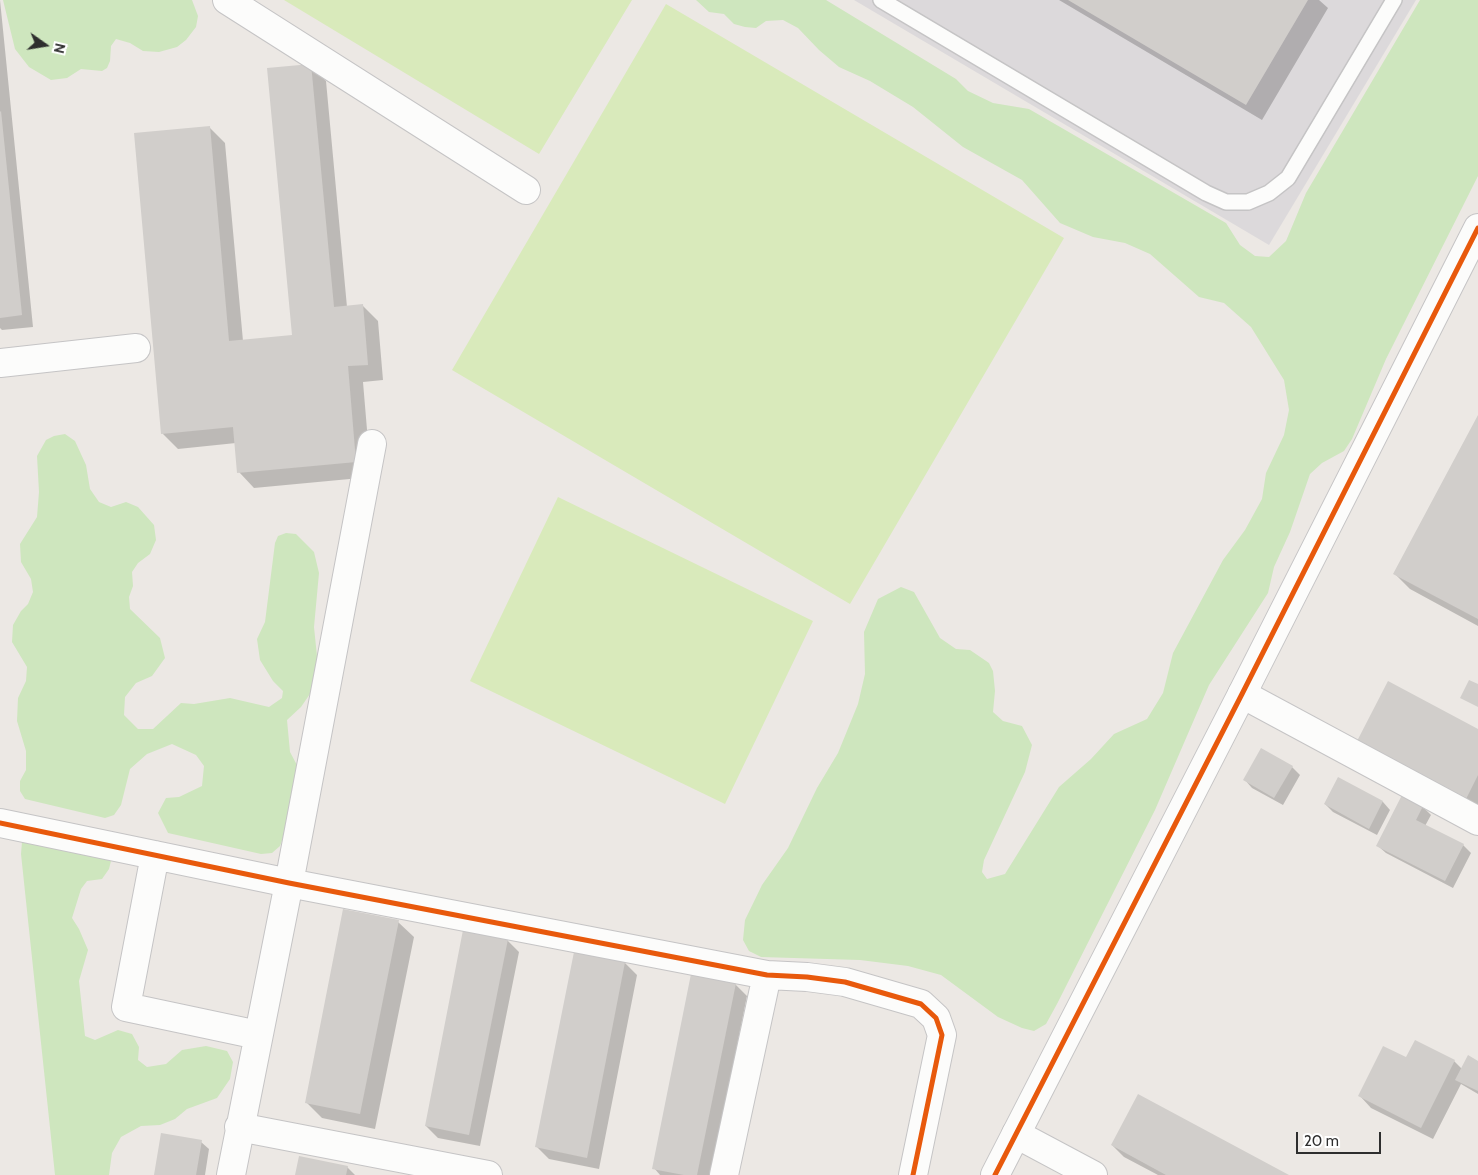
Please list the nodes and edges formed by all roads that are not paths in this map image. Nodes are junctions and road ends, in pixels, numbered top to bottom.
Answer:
1 (226, 0) edge
2 (881, 0) edge
3 (1394, 0) edge
4 (526, 190) dead end
5 (1478, 228) edge
6 (136, 348) dead end
7 (0, 363) edge
8 (372, 444) dead end
9 (1242, 694) junction
10 (1478, 821) edge
11 (0, 823) edge
12 (155, 855) junction
13 (289, 883) junction
14 (766, 975) junction
15 (258, 1035) junction
16 (239, 1127) junction
17 (1016, 1134) junction
18 (230, 1175) edge
19 (488, 1175) edge
20 (724, 1175) edge
21 (913, 1175) edge
22 (995, 1175) edge
23 (1093, 1175) edge

1 - 4 street
2 - 3 lane
5 - 9 street
6 - 7 street
8 - 13 street
9 - 10 street
9 - 17 street
11 - 12 street
12 - 13 street
12 - 15 street
13 - 14 street
13 - 15 street
14 - 20 street
14 - 21 street
15 - 16 street
16 - 18 street
16 - 19 street
17 - 22 street
17 - 23 street

